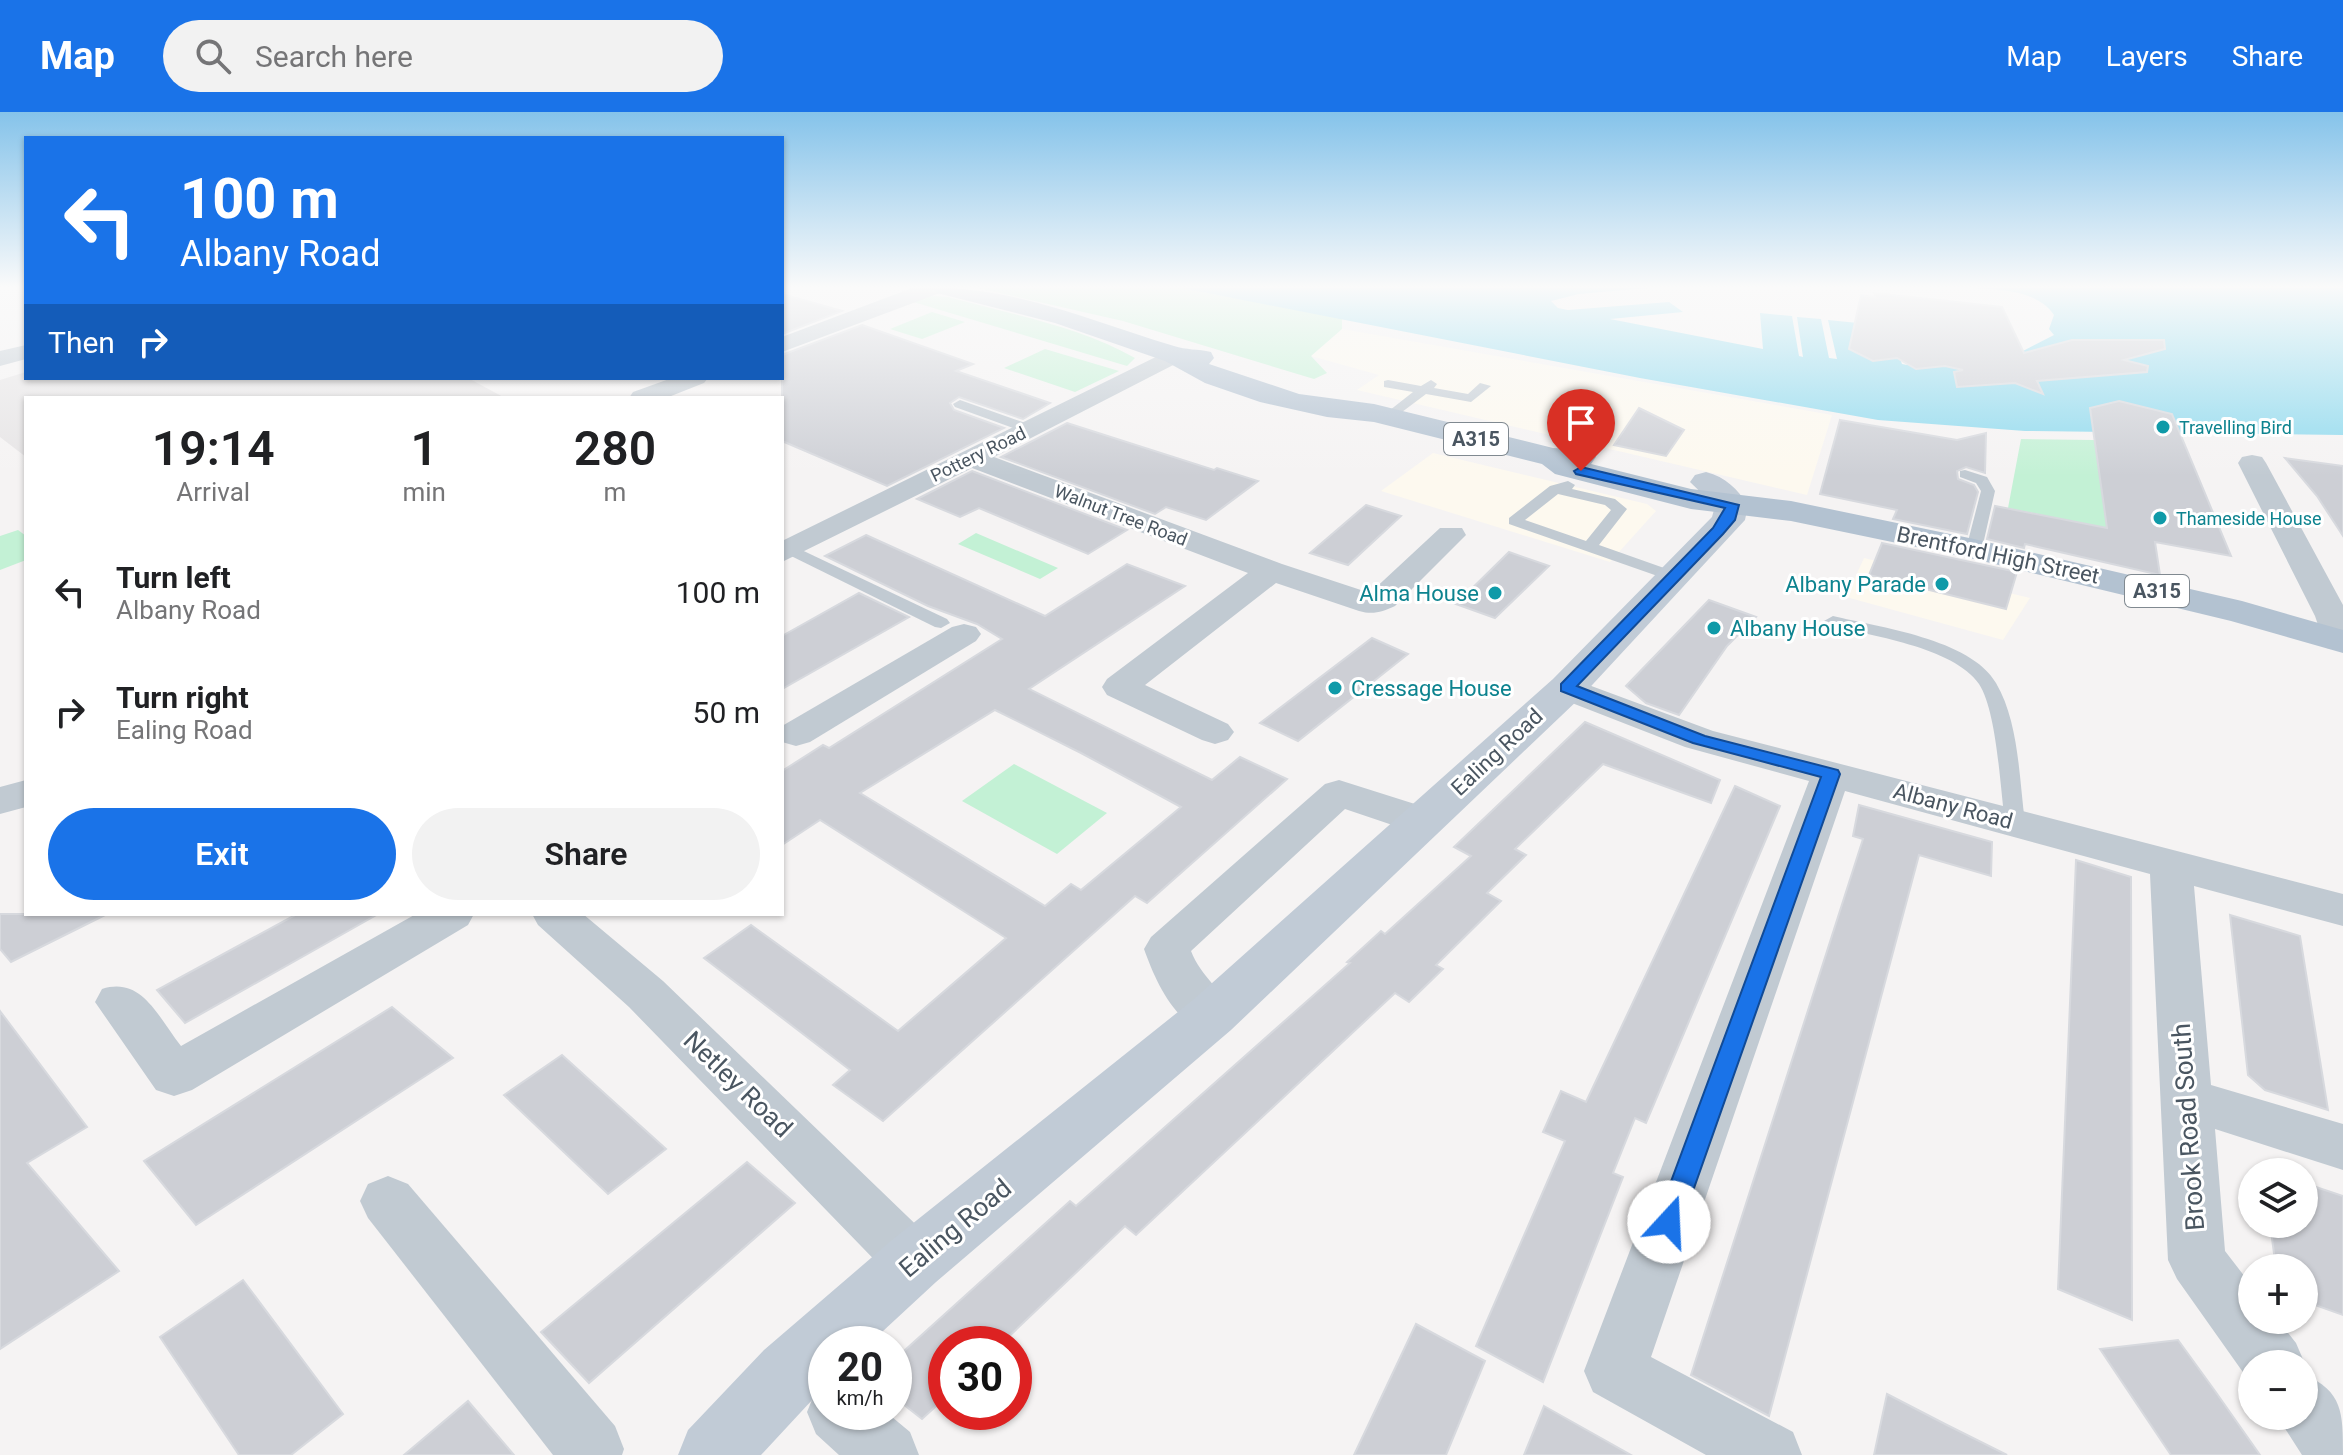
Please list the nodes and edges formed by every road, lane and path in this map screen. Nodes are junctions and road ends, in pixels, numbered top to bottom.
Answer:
1 (1161, 351) edge
2 (24, 353) edge
3 (1174, 355) junction
4 (0, 359) edge
5 (690, 380) edge
6 (1428, 386) junction
7 (1485, 386) dead end
8 (647, 396) edge
9 (960, 404) dead end
10 (1382, 415) junction
11 (1029, 429) junction
12 (1553, 457) junction
13 (971, 458) junction
14 (2252, 463) dead end
15 (1965, 474) dead end
16 (1595, 475) junction
17 (1706, 482) junction
18 (1555, 489) junction
19 (1732, 505) junction
20 (1791, 511) junction
21 (1451, 535) dead end
22 (1589, 547) junction
23 (1974, 549) junction
24 (786, 551) edge
25 (1271, 571) junction
26 (1675, 577) junction
27 (1833, 621) dead end
28 (952, 628) joint
29 (2340, 641) edge
30 (1567, 688) junction
31 (794, 727) edge
32 (1215, 732) dead end
33 (1831, 774) junction
34 (24, 794) edge
35 (0, 801) edge
36 (1422, 821) junction
37 (2015, 822) junction
38 (2171, 866) junction
39 (2343, 910) edge
40 (449, 916) edge
41 (556, 916) edge
42 (119, 1002) dead end
43 (1212, 1015) junction
44 (2187, 1099) junction
45 (2343, 1147) edge
46 (388, 1201) dead end
47 (914, 1261) junction
48 (867, 1326) edge
49 (2264, 1350) edge
50 (808, 1401) edge
51 (2318, 1424) edge
52 (857, 1430) edge
53 (585, 1455) edge
54 (713, 1455) edge
55 (887, 1455) edge
56 (1770, 1455) edge
57 (2341, 1455) edge

1 - 3 main road, Brentford High Street / A315
2 - 4 street
3 - 10 main road, Brentford High Street / A315
3 - 11 street, Pottery Road
5 - 8 street
6 - 7 lane
6 - 10 lane
6 - 10 lane
9 - 11 lane
10 - 12 main road, Brentford High Street / A315
11 - 13 street, Pottery Road
12 - 16 main road, Brentford High Street / A315
12 - 17 main road, Brentford High Street / A315
13 - 24 street, Pottery Road
13 - 25 street, Walnut Tree Road
14 - 29 street
15 - 23 lane
16 - 18 lane
16 - 19 main road, Brentford High Street / A315
17 - 19 main road, A315
17 - 20 main road, Brentford High Street / A315
18 - 22 lane
18 - 22 lane
19 - 20 main road, Brentford High Street / A315
19 - 26 main road, Ealing Road
20 - 23 main road, Brentford High Street / A315
21 - 25 street, Walnut Tree Road
22 - 26 lane
23 - 29 main road, Brentford High Street / A315
24 - 28 lane
25 - 32 street
26 - 30 main road, Ealing Road
27 - 37 lane
28 - 31 street
30 - 33 street, Albany Road
30 - 36 main road, Ealing Road
33 - 37 street, Albany Road
33 - 56 street
34 - 35 street
36 - 43 main road, Ealing Road
36 - 43 street
37 - 38 street, Albany Road
38 - 39 street, Albany Road
38 - 44 street, Brook Road South
40 - 42 street
41 - 47 street, Netley Road
43 - 47 main road, Ealing Road
44 - 45 street
44 - 49 street, Brook Road South
46 - 53 street
47 - 48 main road, Ealing Road
50 - 54 main road, Ealing Road
51 - 57 street
52 - 55 street

